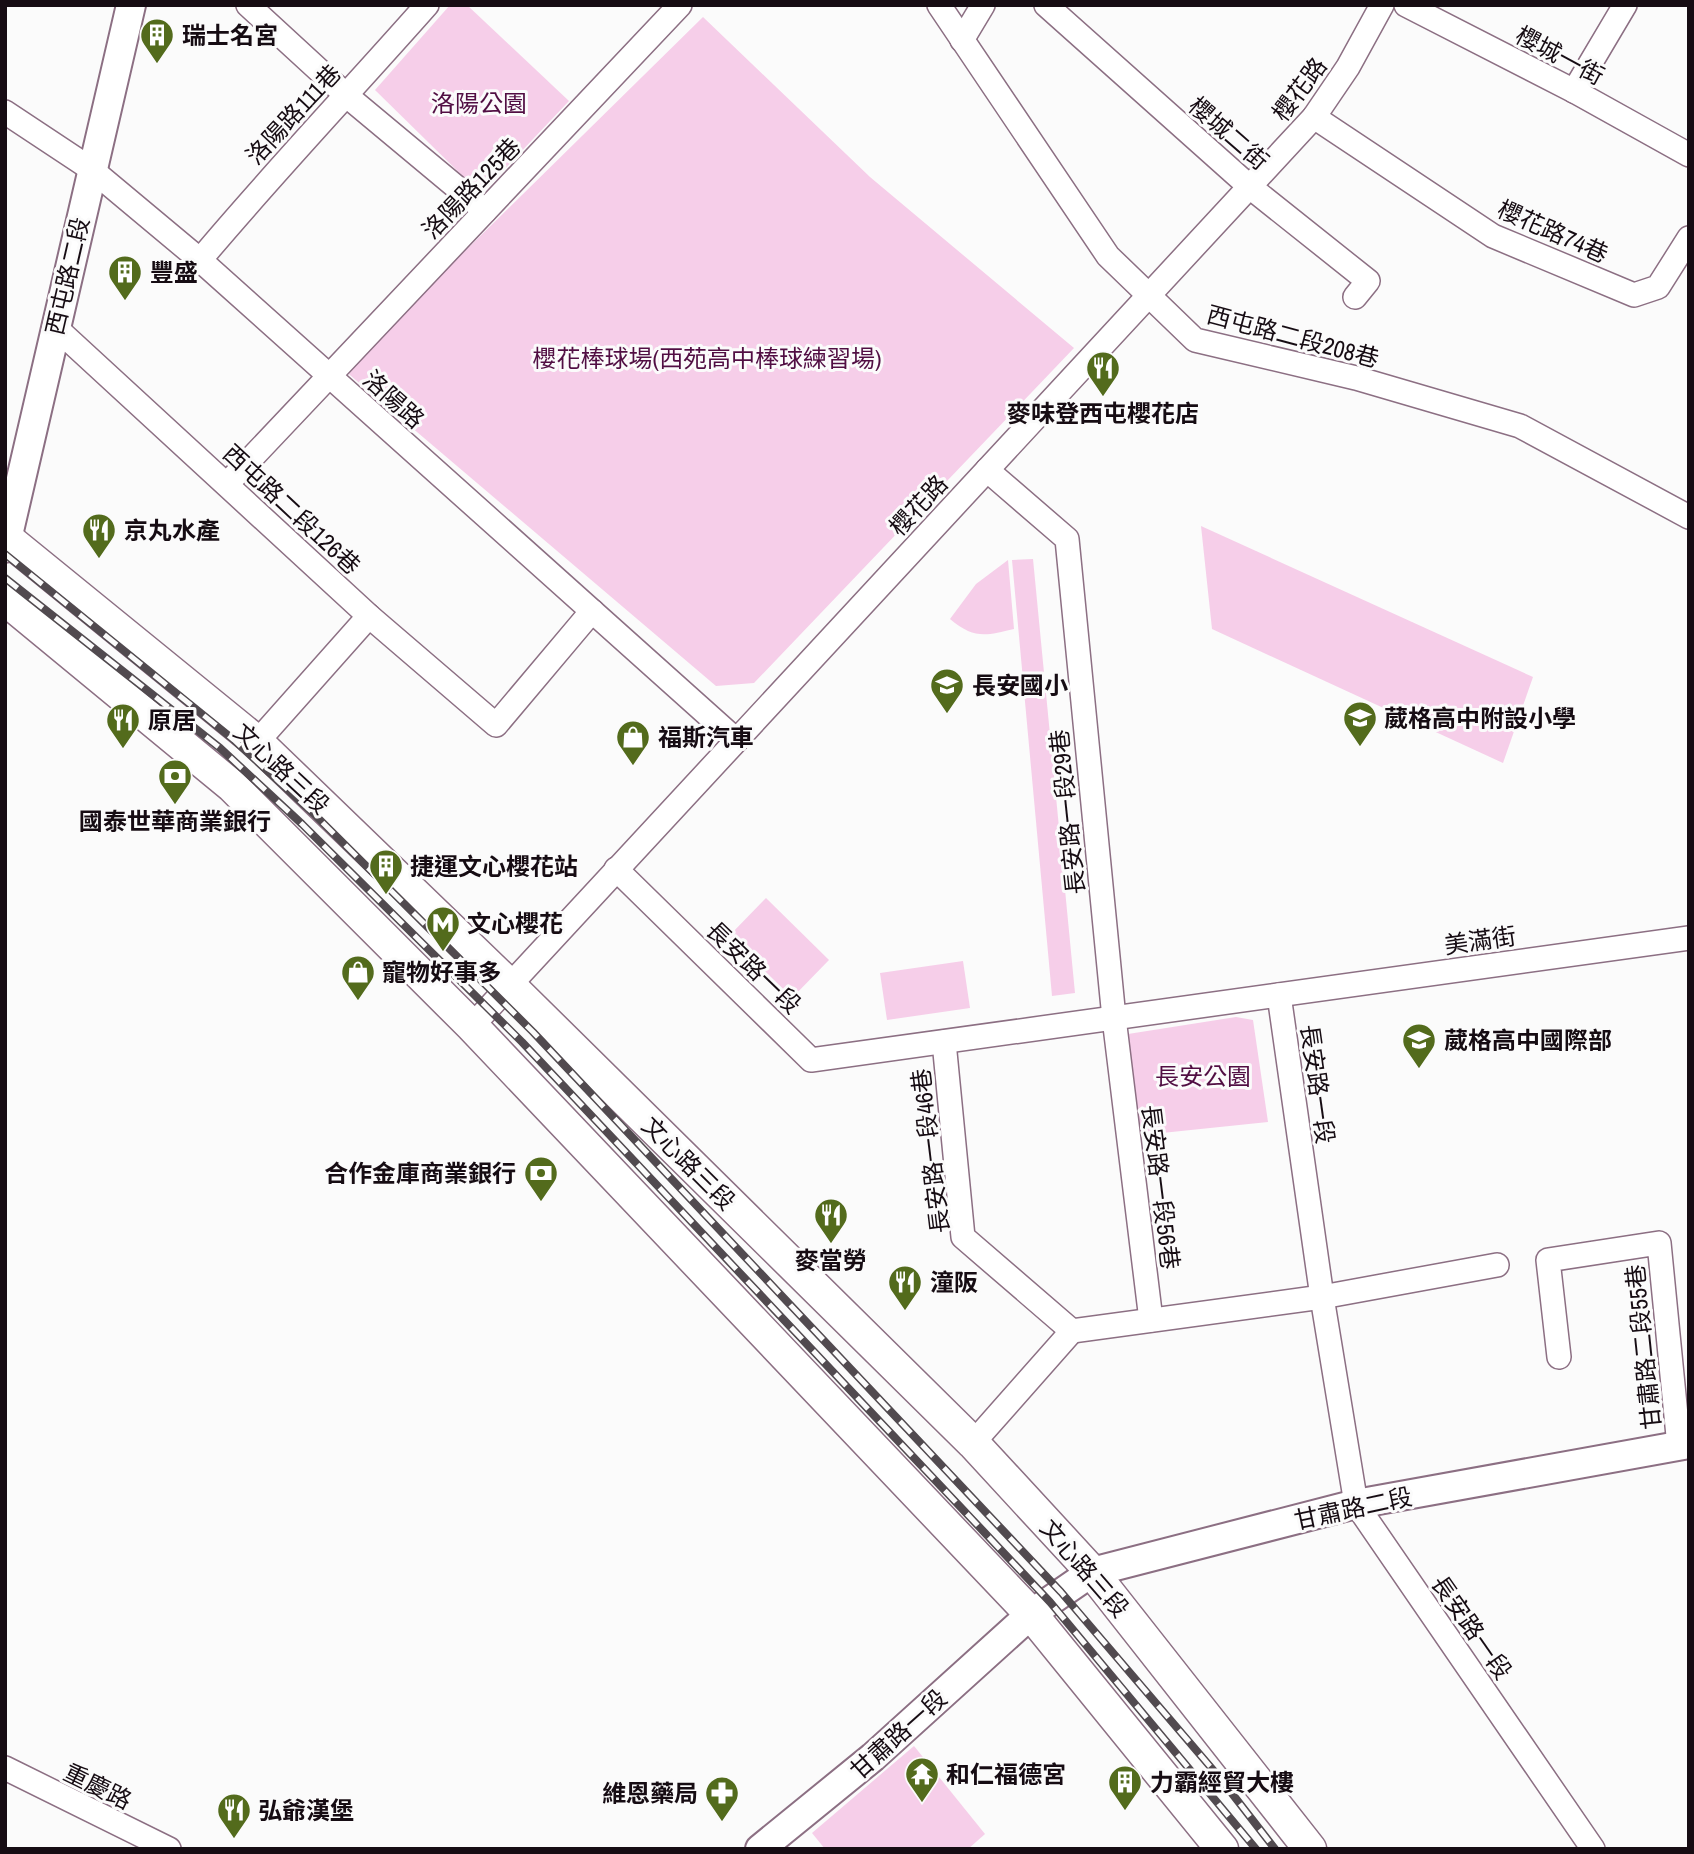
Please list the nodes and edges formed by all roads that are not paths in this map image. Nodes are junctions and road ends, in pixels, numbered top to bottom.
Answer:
1 (131, 5) edge
2 (248, 5) edge
3 (426, 5) edge
4 (680, 5) edge
5 (939, 5) edge
6 (983, 5) edge
7 (1046, 5) edge
8 (1382, 5) edge
9 (1406, 5) edge
10 (1625, 5) edge
11 (962, 40) junction
12 (1574, 91) junction
13 (347, 96) junction
14 (5, 112) edge
15 (1314, 117) junction
16 (1689, 155) edge
17 (91, 169) junction
18 (1250, 187) junction
19 (485, 211) junction
20 (1689, 238) edge
21 (200, 260) junction
22 (1148, 296) junction
23 (1355, 297) dead end
24 (55, 327) junction
25 (328, 376) junction
26 (987, 470) junction
27 (227, 484) junction
28 (1689, 517) edge
29 (6, 541) edge
30 (5, 599) edge
31 (592, 611) junction
32 (369, 616) junction
33 (736, 740) junction
34 (257, 742) junction
35 (616, 869) junction
36 (1689, 938) edge
37 (509, 985) junction
38 (1279, 995) junction
39 (1114, 1018) junction
40 (472, 1026) junction
41 (944, 1042) junction
42 (1497, 1265) dead end
43 (1322, 1297) junction
44 (1151, 1320) junction
45 (1072, 1331) junction
46 (1559, 1357) dead end
47 (972, 1443) junction
48 (1684, 1445) edge
49 (1356, 1504) junction
50 (1092, 1572) junction
51 (1031, 1614) junction
52 (5, 1769) edge
53 (169, 1849) edge
54 (760, 1849) edge
55 (1222, 1849) edge
56 (1310, 1849) edge
57 (1593, 1849) edge

1 - 17 street, 西屯路二段
2 - 13 street
3 - 13 street, 洛陽路111巷
4 - 19 street, 洛陽路125巷
5 - 11 street, 西屯路二段208巷
6 - 11 street
7 - 18 street, 櫻城二街
8 - 15 street, 櫻花路
9 - 12 street, 櫻城一街
10 - 12 street
11 - 22 street, 西屯路二段208巷
12 - 16 street, 櫻城一街
13 - 19 street
13 - 21 street, 洛陽路111巷
14 - 17 street, 洛陽路
15 - 18 street, 櫻花路
15 - 20 street, 櫻花路74巷
17 - 21 street, 洛陽路
17 - 24 street, 西屯路二段
18 - 22 street, 櫻花路
18 - 23 street, 櫻城二街
19 - 25 street, 洛陽路125巷
21 - 25 street, 洛陽路
22 - 26 street, 櫻花路
22 - 28 street, 西屯路二段208巷
24 - 27 street, 西屯路二段126巷
24 - 29 street, 西屯路二段
25 - 27 street, 洛陽路125巷
25 - 31 street, 洛陽路
26 - 33 street, 櫻花路
26 - 39 street, 長安路一段29巷
27 - 32 street, 西屯路二段126巷
29 - 34 main road, 文心路三段
30 - 40 main road, 文心路三段
31 - 32 street, 西屯路二段126巷
31 - 33 street, 洛陽路
32 - 34 street
33 - 35 street, 櫻花路
34 - 37 main road, 文心路三段
35 - 37 street, 櫻花路
35 - 41 street, 長安路一段
36 - 38 street, 美滿街
37 - 40 street, 櫻花路
37 - 47 main road, 文心路三段
38 - 39 street, 長安路一段
38 - 43 street, 長安路一段
39 - 41 street, 長安路一段
39 - 44 street, 長安路一段56巷
40 - 51 main road, 文心路三段
41 - 45 street, 長安路一段46巷
42 - 43 street
43 - 44 street
43 - 49 street, 長安路一段
44 - 45 street
45 - 47 street
46 - 48 street, 甘肅路二段55巷
47 - 50 main road, 文心路三段
48 - 49 street, 甘肅路二段
49 - 50 street, 甘肅路二段
49 - 57 street, 長安路一段
50 - 51 street, 甘肅路二段
50 - 56 main road, 文心路三段
51 - 54 street, 甘肅路一段
51 - 55 main road, 文心路三段
52 - 53 street, 重慶路

